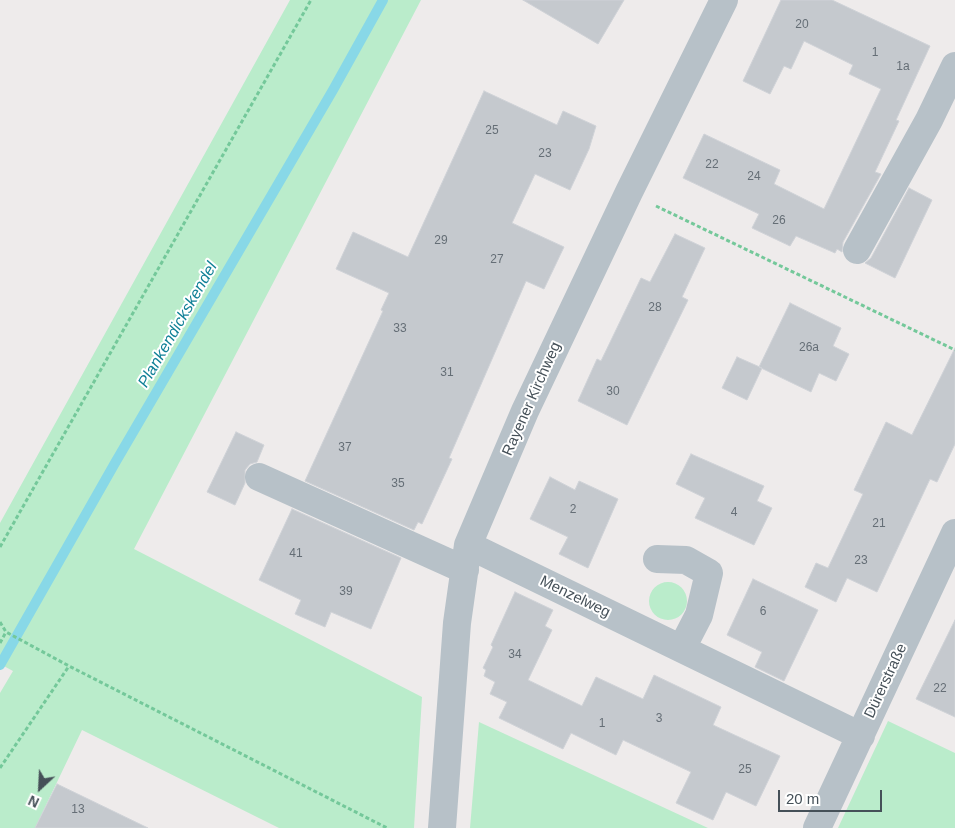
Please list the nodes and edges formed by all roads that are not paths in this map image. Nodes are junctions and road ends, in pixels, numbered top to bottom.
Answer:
1 (724, 0) edge
2 (955, 66) edge
3 (857, 250) dead end
4 (260, 477) dead end
5 (955, 533) edge
6 (466, 558) junction
7 (657, 559) dead end
8 (682, 648) junction
9 (861, 736) junction
10 (442, 828) edge
11 (816, 828) edge

1 - 6 street, Rayener Kirchweg
2 - 3 street
4 - 6 street, Menzelweg
5 - 9 street, Dürerstraße
6 - 8 street, Menzelweg
6 - 10 street, Rayener Kirchweg
7 - 8 street
8 - 9 street, Menzelweg
9 - 11 street, Dürerstraße

